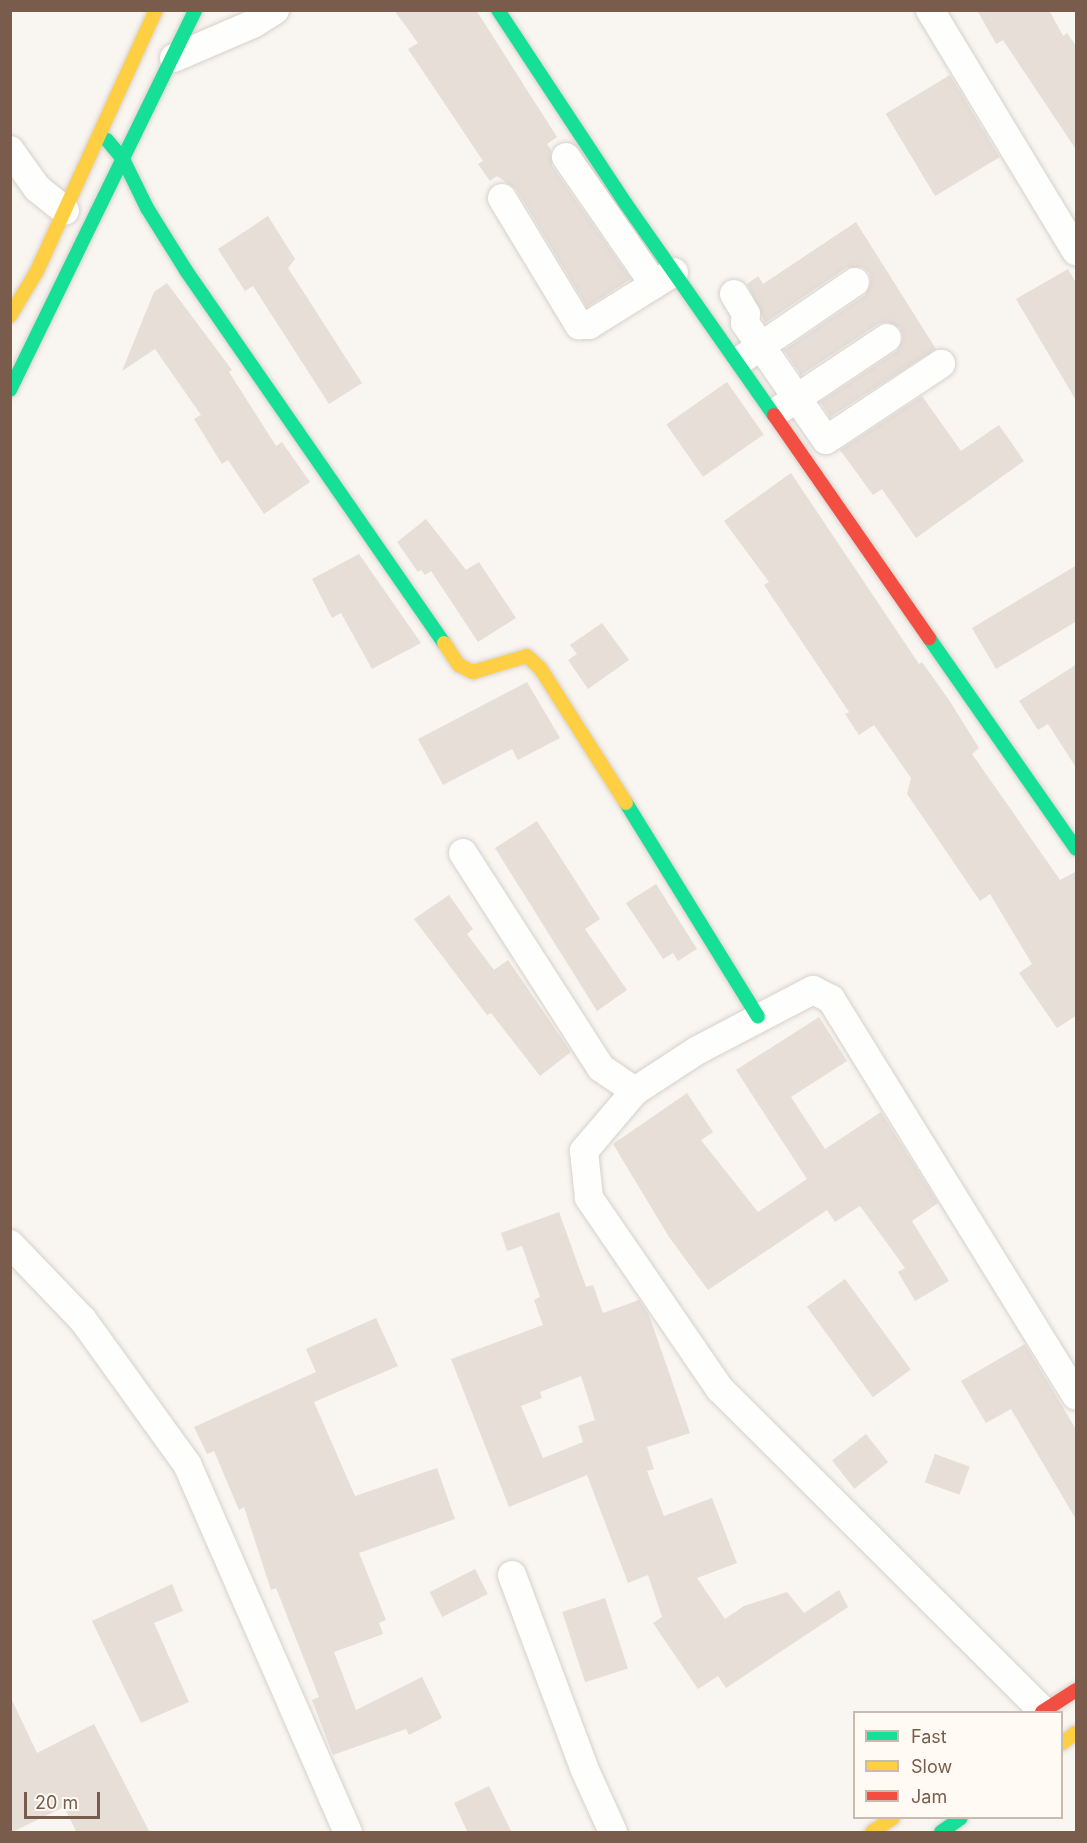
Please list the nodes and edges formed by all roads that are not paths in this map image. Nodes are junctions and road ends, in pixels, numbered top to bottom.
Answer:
1 (156, 10) edge
2 (195, 10) edge
3 (275, 10) edge
4 (498, 10) edge
5 (930, 10) edge
6 (174, 58) junction
7 (101, 133) junction
8 (10, 150) edge
9 (566, 157) dead end
10 (123, 159) junction
11 (502, 198) dead end
12 (616, 210) junction
13 (65, 211) junction
14 (1077, 251) edge
15 (664, 278) junction
16 (855, 282) dead end
17 (734, 294) dead end
18 (10, 316) edge
19 (887, 338) dead end
20 (749, 354) junction
21 (941, 364) dead end
22 (10, 390) edge
23 (786, 405) junction
24 (1077, 849) edge
25 (463, 853) dead end
26 (758, 1017) junction
27 (635, 1091) junction
28 (10, 1244) edge
29 (1077, 1395) edge
30 (512, 1575) dead end
31 (1077, 1690) edge
32 (1042, 1711) edge
33 (1045, 1711) edge
34 (892, 1819) edge
35 (960, 1819) edge
36 (348, 1833) edge
37 (613, 1833) edge
38 (872, 1833) edge
39 (941, 1833) edge

1 - 7 street
2 - 6 street
3 - 6 street
4 - 12 street
5 - 14 street
6 - 10 street
7 - 10 street
7 - 13 street
8 - 13 street
9 - 12 street
10 - 22 street
10 - 26 street
11 - 15 street
12 - 15 street
13 - 18 street
15 - 20 street
16 - 20 street
17 - 20 street
19 - 23 street
20 - 23 street
21 - 23 street
23 - 24 street
25 - 27 street
26 - 27 street
26 - 29 street
27 - 32 street
28 - 36 street
30 - 37 street
31 - 33 street
34 - 38 street
35 - 39 street

